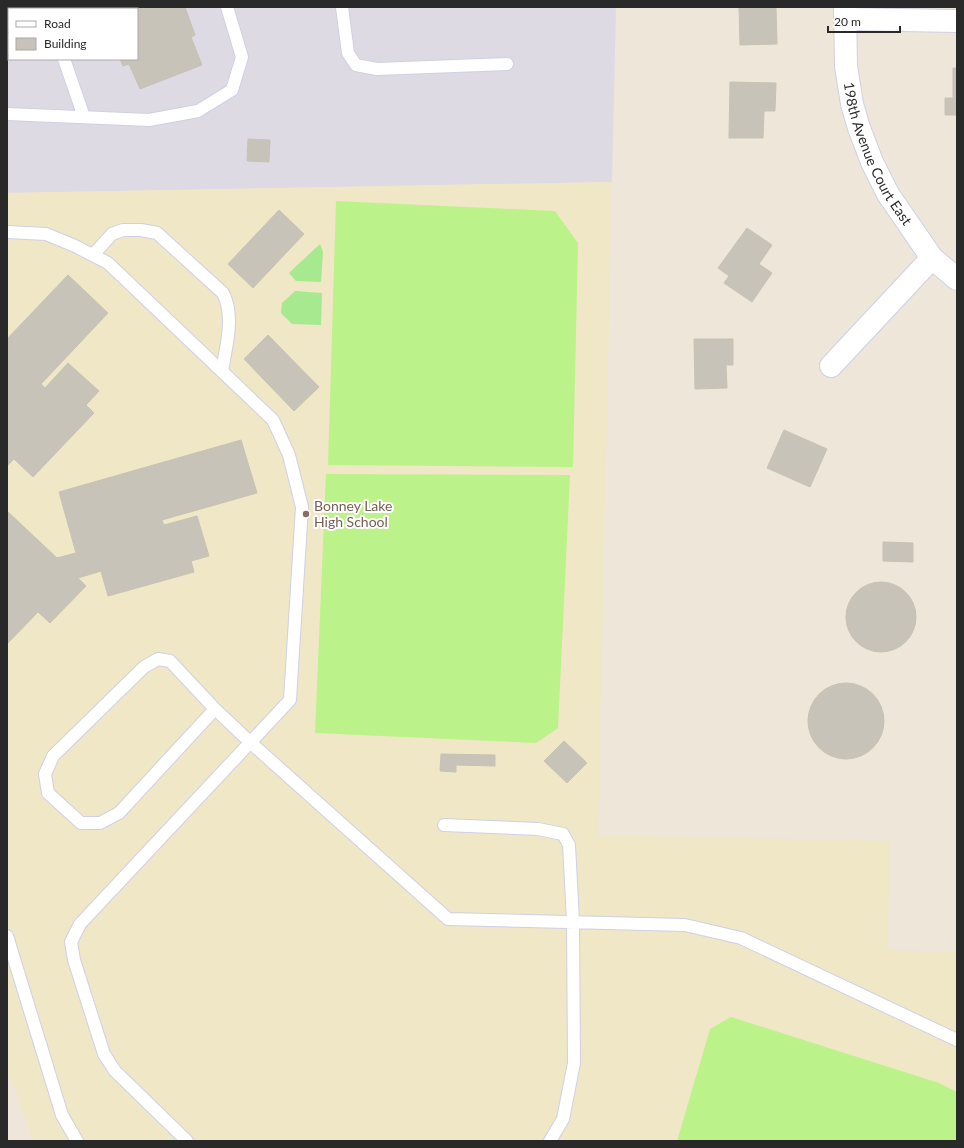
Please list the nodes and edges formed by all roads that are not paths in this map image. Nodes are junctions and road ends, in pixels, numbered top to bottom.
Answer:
1 (227, 7) edge
2 (342, 7) edge
3 (845, 13) edge
4 (957, 22) edge
5 (64, 60) edge
6 (507, 64) dead end
7 (7, 114) edge
8 (84, 117) junction
9 (7, 232) edge
10 (93, 255) junction
11 (932, 258) junction
12 (957, 279) edge
13 (830, 366) dead end
14 (222, 371) junction
15 (215, 709) junction
16 (251, 743) junction
17 (444, 825) dead end
18 (573, 921) junction
19 (7, 936) edge
20 (957, 1040) edge
21 (77, 1141) edge
22 (187, 1141) edge
23 (550, 1141) edge

1 - 8 lane
2 - 6 lane
3 - 4 street
3 - 11 street, 198th Avenue Court East
5 - 8 lane
7 - 8 lane
9 - 10 lane
10 - 14 lane
10 - 14 lane
11 - 12 street, 198th Avenue Court East
11 - 13 street
14 - 16 lane
15 - 15 lane
15 - 16 lane
16 - 18 lane
16 - 22 lane
17 - 18 lane
18 - 20 lane
18 - 23 lane
19 - 21 lane

